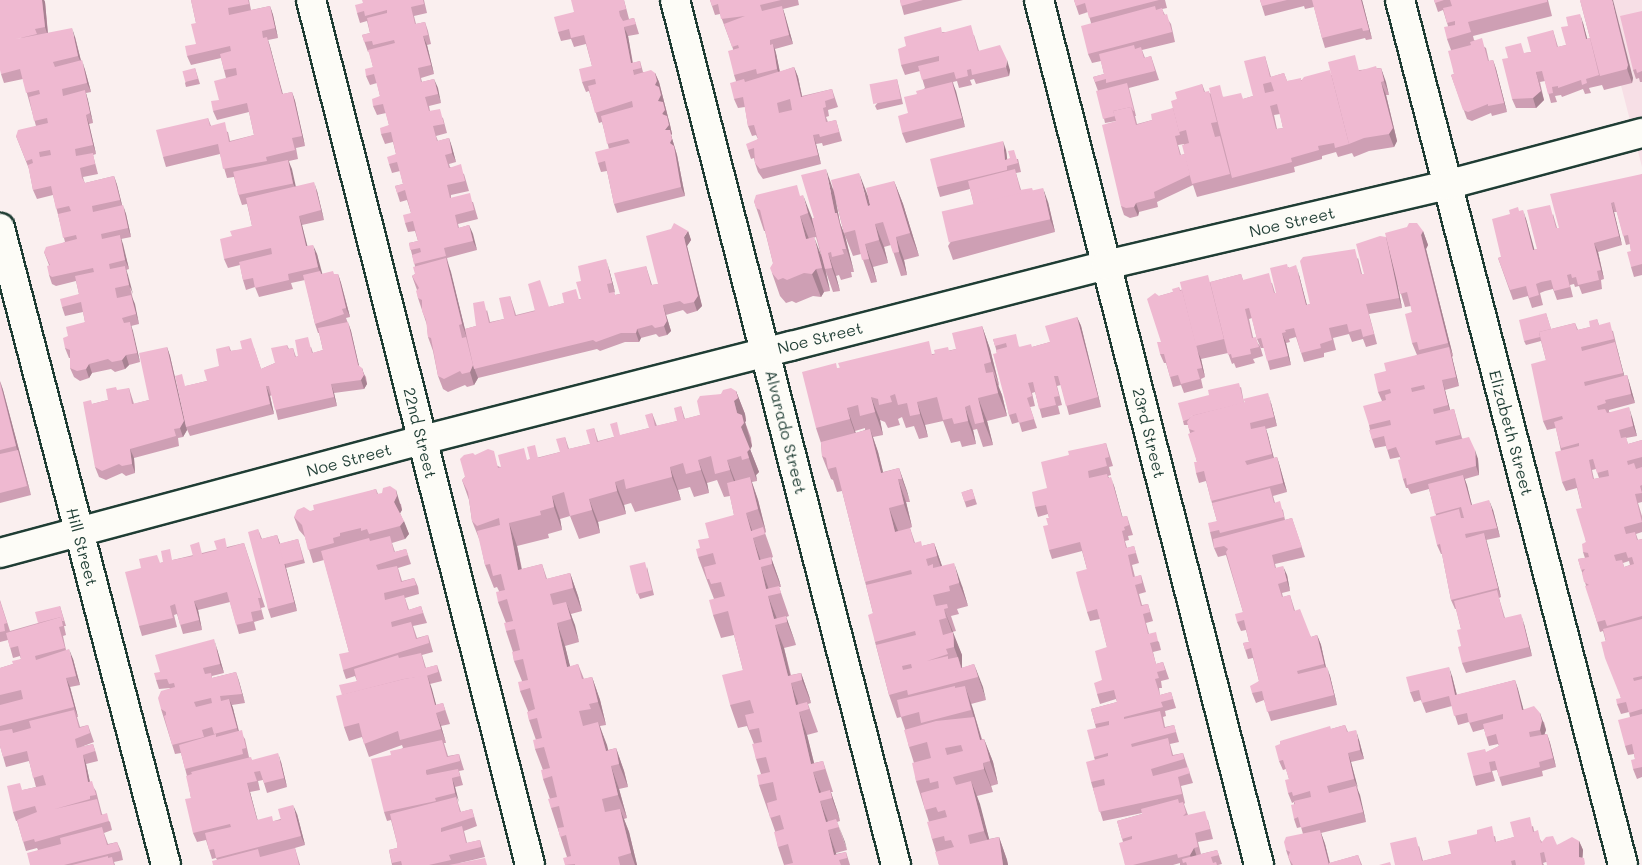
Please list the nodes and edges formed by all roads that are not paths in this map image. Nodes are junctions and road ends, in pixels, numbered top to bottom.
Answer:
1 (311, 0) edge
2 (675, 0) edge
3 (1039, 0) edge
4 (1400, 0) edge
5 (1642, 133) edge
6 (1446, 185) junction
7 (0, 228) edge
8 (1106, 265) junction
9 (765, 352) junction
10 (422, 440) junction
11 (78, 534) junction
12 (0, 553) edge
13 (166, 865) edge
14 (530, 865) edge
15 (896, 865) edge
16 (1260, 865) edge
17 (1623, 865) edge

1 - 10 street, 22nd Street
2 - 9 street, Alvarado Street
3 - 8 street, 23rd Street
4 - 6 street, Elizabeth Street
5 - 6 street, Noe Street
6 - 8 street, Noe Street
6 - 17 street, Elizabeth Street
7 - 11 street, Hill Street
8 - 9 street, Noe Street
8 - 16 street, 23rd Street
9 - 10 street, Noe Street
9 - 15 street, Alvarado Street
10 - 11 street, Noe Street
10 - 14 street, 22nd Street
11 - 12 street, Noe Street
11 - 13 street, Hill Street

